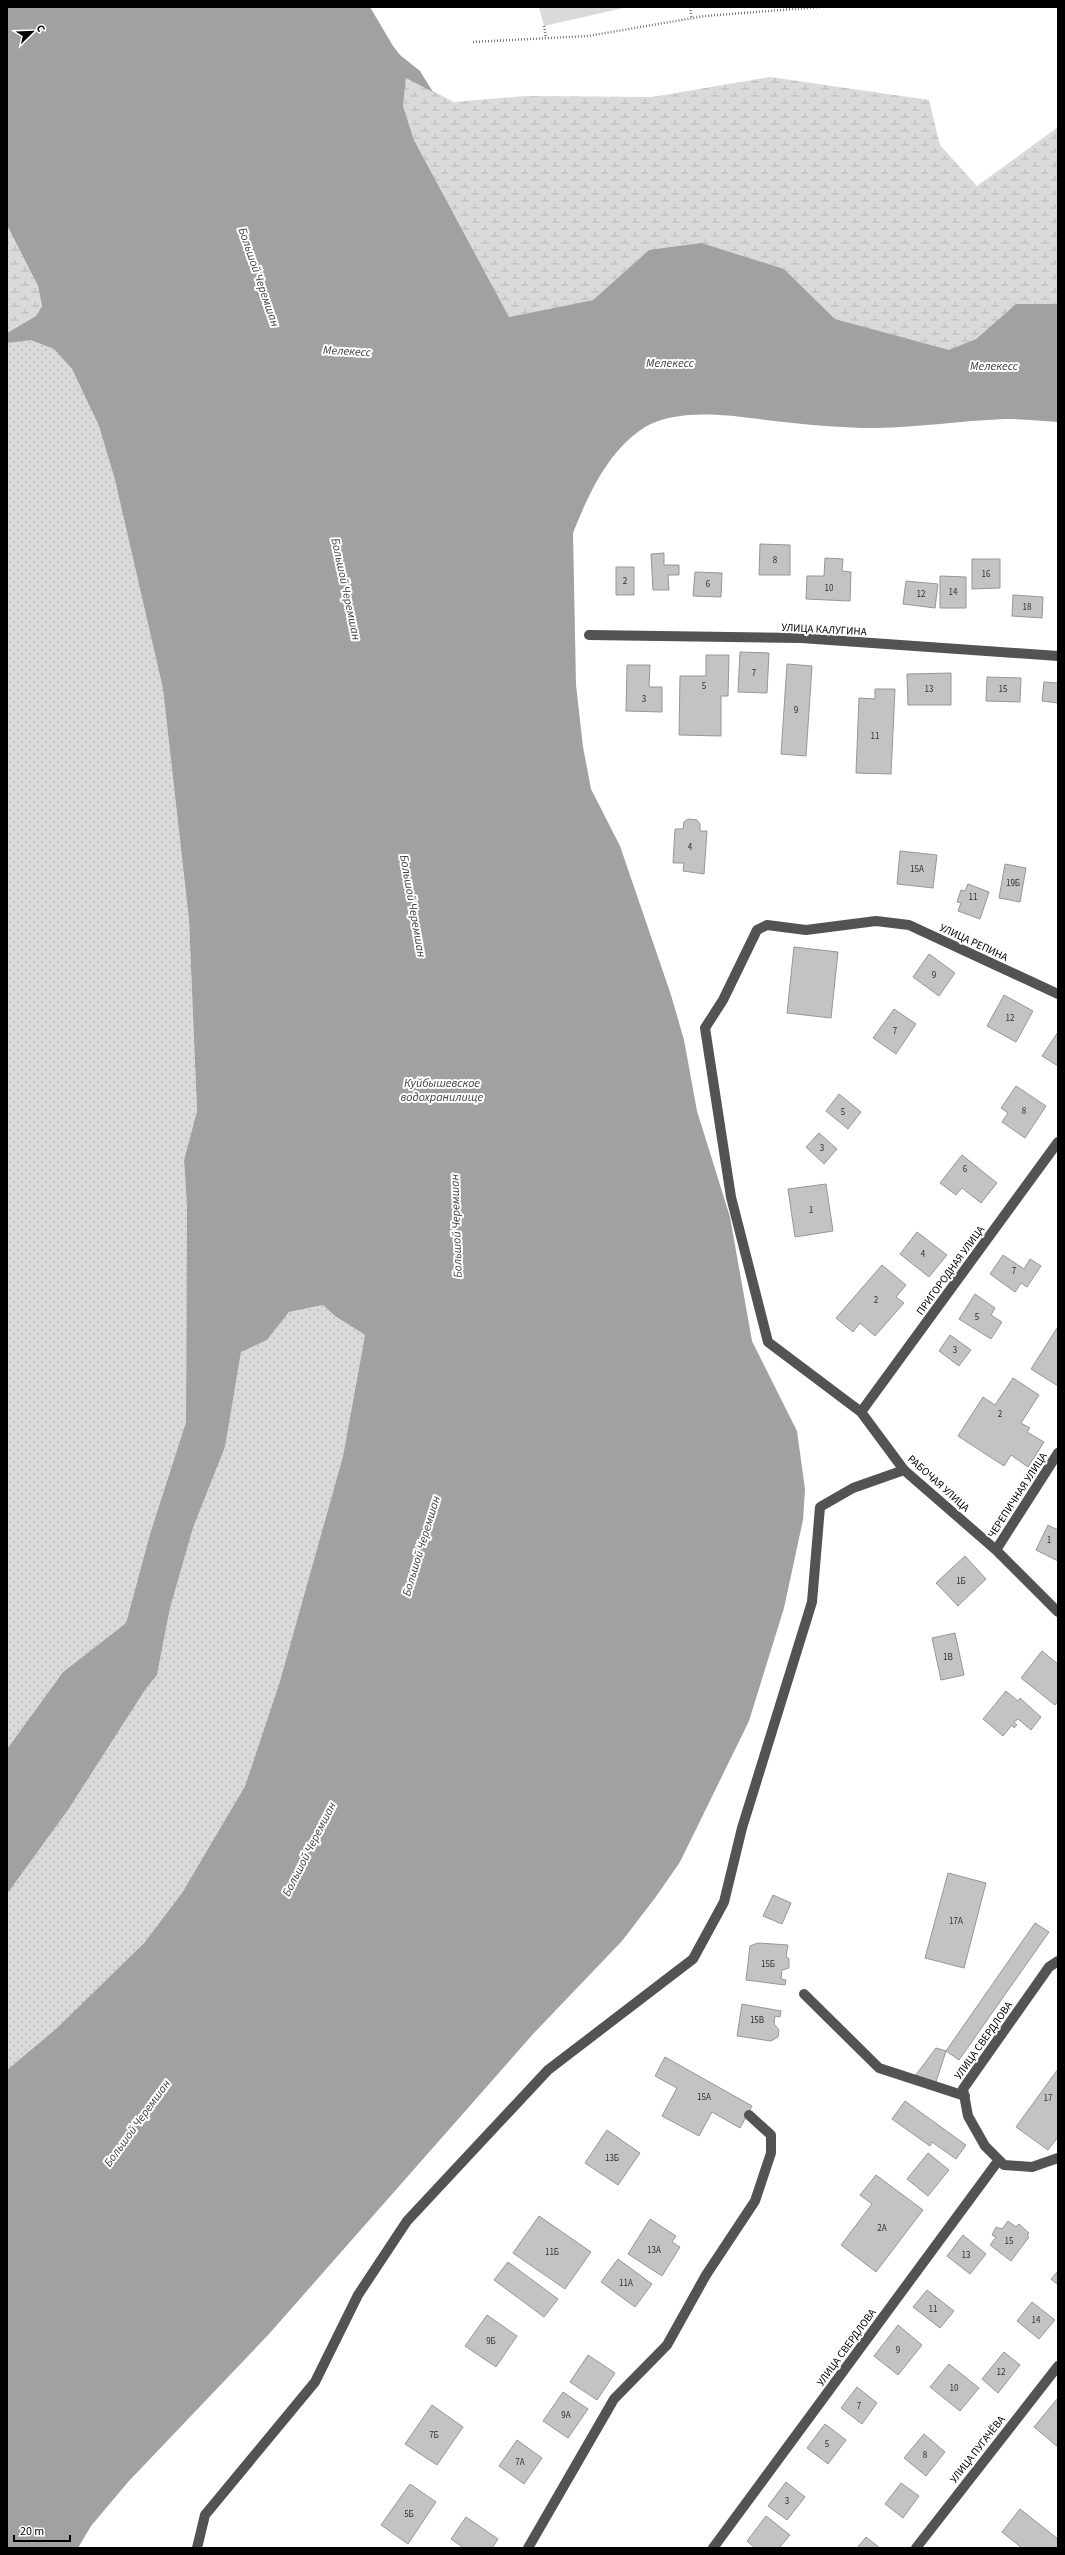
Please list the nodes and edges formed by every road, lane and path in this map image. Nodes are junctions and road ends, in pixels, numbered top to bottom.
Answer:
1 (690, 7) edge
2 (820, 7) edge
3 (692, 19) junction
4 (544, 26) dead end
5 (546, 38) junction
6 (473, 42) dead end
7 (588, 635) dead end
8 (1058, 656) edge
9 (1058, 994) edge
10 (1058, 1142) edge
11 (768, 1342) joint
12 (861, 1412) junction
13 (1058, 1453) edge
14 (904, 1470) junction
15 (996, 1550) junction
16 (1058, 1612) edge
17 (1058, 1961) edge
18 (804, 1994) dead end
19 (965, 2096) junction
20 (749, 2115) dead end
21 (1058, 2158) edge
22 (998, 2161) junction
23 (1058, 2366) edge
24 (197, 2548) edge
25 (528, 2548) edge
26 (713, 2548) edge
27 (916, 2548) edge

1 - 3 path
2 - 3 path
3 - 5 path
4 - 5 path
5 - 6 path
7 - 8 street, УЛИЦА КАЛУГИНА
9 - 11 street, УЛИЦА РЕПИНА
10 - 12 street, ПРИГОРОДНАЯ УЛИЦА
11 - 12 street, РАБОЧАЯ УЛИЦА
12 - 14 street, РАБОЧАЯ УЛИЦА
13 - 15 street, ЧЕРЕПИЧНАЯ УЛИЦА
14 - 15 street, РАБОЧАЯ УЛИЦА
14 - 24 street
15 - 16 street, РАБОЧАЯ УЛИЦА
17 - 19 street, УЛИЦА СВЕРДЛОВА
18 - 19 street
19 - 22 street, УЛИЦА СВЕРДЛОВА
20 - 25 street
21 - 22 street
22 - 26 street, УЛИЦА СВЕРДЛОВА
23 - 27 street, УЛИЦА ПУГАЧЁВА

